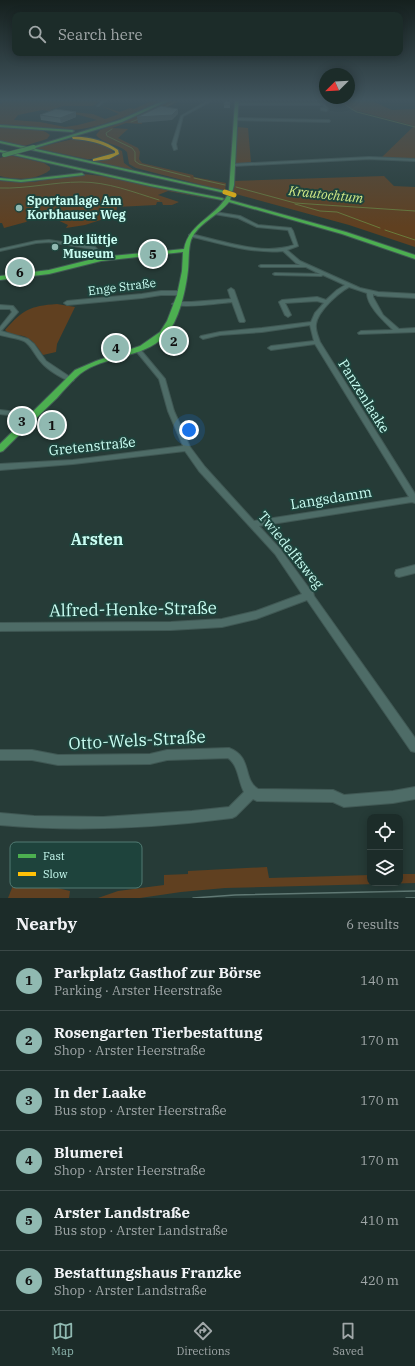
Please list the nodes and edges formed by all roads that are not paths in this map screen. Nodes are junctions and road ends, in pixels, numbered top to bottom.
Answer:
1 (4, 143) edge
2 (44, 143) edge
3 (100, 143) edge
4 (106, 143) edge
5 (174, 143) edge
6 (234, 143) edge
7 (0, 145) edge
8 (175, 148) dead end
9 (1, 153) edge
10 (77, 159) junction
11 (39, 160) junction
12 (415, 160) edge
13 (233, 165) junction
14 (147, 174) junction
15 (109, 176) junction
16 (0, 178) edge
17 (228, 196) junction
18 (215, 213) junction
19 (191, 235) junction
20 (283, 249) junction
21 (0, 250) edge
22 (186, 250) junction
23 (415, 251) edge
24 (415, 257) edge
25 (101, 259) junction
26 (261, 266) dead end
27 (307, 266) junction
28 (276, 274) dead end
29 (326, 275) junction
30 (0, 278) edge
31 (348, 285) junction
32 (231, 290) dead end
33 (370, 292) junction
34 (178, 293) junction
35 (415, 296) edge
36 (234, 300) junction
37 (327, 302) junction
38 (67, 303) dead end
39 (175, 304) junction
40 (0, 307) edge
41 (288, 315) dead end
42 (242, 321) dead end
43 (313, 323) junction
44 (415, 330) edge
45 (398, 331) junction
46 (0, 332) edge
47 (361, 333) dead end
48 (203, 337) dead end
49 (317, 342) junction
50 (271, 348) dead end
51 (138, 350) junction
52 (71, 380) junction
53 (0, 412) edge
54 (34, 416) junction
55 (187, 448) junction
56 (0, 449) edge
57 (0, 467) edge
58 (415, 499) edge
59 (253, 524) junction
60 (415, 569) edge
61 (399, 573) dead end
62 (310, 596) junction
63 (0, 627) edge
64 (415, 747) edge
65 (0, 755) edge
66 (251, 793) junction
67 (415, 793) edge
68 (0, 819) edge

1 - 10 main road
2 - 9 main road, bridge
3 - 10 main road
4 - 14 main road
5 - 8 street
6 - 13 main road
7 - 17 main road
9 - 11 main road
9 - 17 main road
10 - 14 main road
11 - 15 main road
11 - 16 main road
12 - 13 street
13 - 18 main road
14 - 17 main road
15 - 16 main road
15 - 17 main road
17 - 23 main road
17 - 24 main road
18 - 19 main road
18 - 20 street
19 - 20 street
19 - 22 main road
20 - 27 street
21 - 25 street
22 - 25 main road
22 - 34 main road
25 - 30 main road
26 - 27 street
27 - 29 street
28 - 29 street
29 - 31 street
31 - 33 street
31 - 37 street
32 - 36 street
33 - 35 street
33 - 45 street
34 - 38 street, Enge Straße
34 - 39 main road
36 - 39 street
36 - 42 street
37 - 41 street
37 - 43 street
39 - 51 main road
40 - 46 street
43 - 48 street
43 - 49 street, Panzenlaake
44 - 45 street
45 - 47 street
46 - 52 street
49 - 50 street
49 - 58 street, Panzenlaake
51 - 52 main road
51 - 55 street, Twiedelftsweg
52 - 54 main road
53 - 54 street
54 - 56 main road
55 - 57 street, Gretenstraße
55 - 59 street, Twiedelftsweg
58 - 59 street, Langsdamm
59 - 62 street, Twiedelftsweg
60 - 61 street
62 - 63 street, Alfred-Henke-Straße
62 - 64 street, Twiedelftsweg
65 - 66 street, Otto-Wels-Straße
66 - 67 street
66 - 68 street

